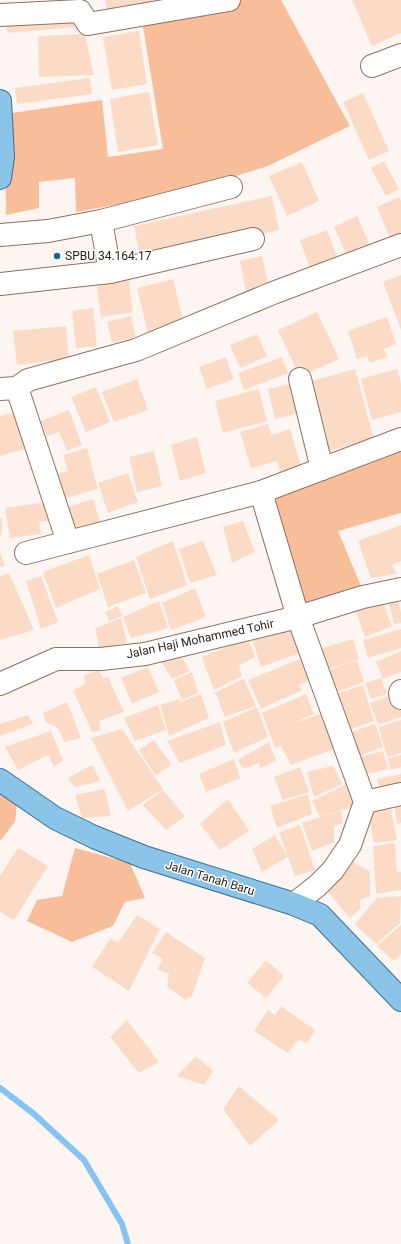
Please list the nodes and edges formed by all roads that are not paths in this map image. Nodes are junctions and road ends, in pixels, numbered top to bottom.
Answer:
1 (228, 0) edge
2 (0, 15) edge
3 (401, 55) edge
4 (372, 66) dead end
5 (0, 101) edge
6 (0, 178) edge
7 (231, 186) dead end
8 (101, 221) junction
9 (0, 235) edge
10 (253, 239) dead end
11 (401, 245) edge
12 (110, 272) junction
13 (0, 284) edge
14 (300, 379) dead end
15 (8, 389) edge
16 (401, 439) edge
17 (322, 469) junction
18 (261, 492) junction
19 (68, 542) junction
20 (26, 553) dead end
21 (401, 589) edge
22 (298, 617) junction
23 (0, 684) edge
24 (401, 691) edge
25 (401, 698) edge
26 (0, 780) edge
27 (401, 794) edge
28 (365, 802) junction
29 (294, 904) junction
30 (401, 1000) edge

1 - 2 street
3 - 4 street
5 - 6 main road
7 - 8 street
8 - 9 street
8 - 12 street
10 - 12 street
11 - 15 street
12 - 13 street
14 - 17 street
15 - 19 street
16 - 17 street
17 - 18 street
18 - 19 street
18 - 22 street
19 - 20 street
21 - 22 street, Jalan Haji Mohammed Tohir
22 - 23 street, Jalan Haji Mohammed Tohir
22 - 28 street
24 - 25 street
26 - 29 main road, Jalan Tanah Baru
27 - 28 street
28 - 29 street
29 - 30 main road, Jalan Tanah Baru

